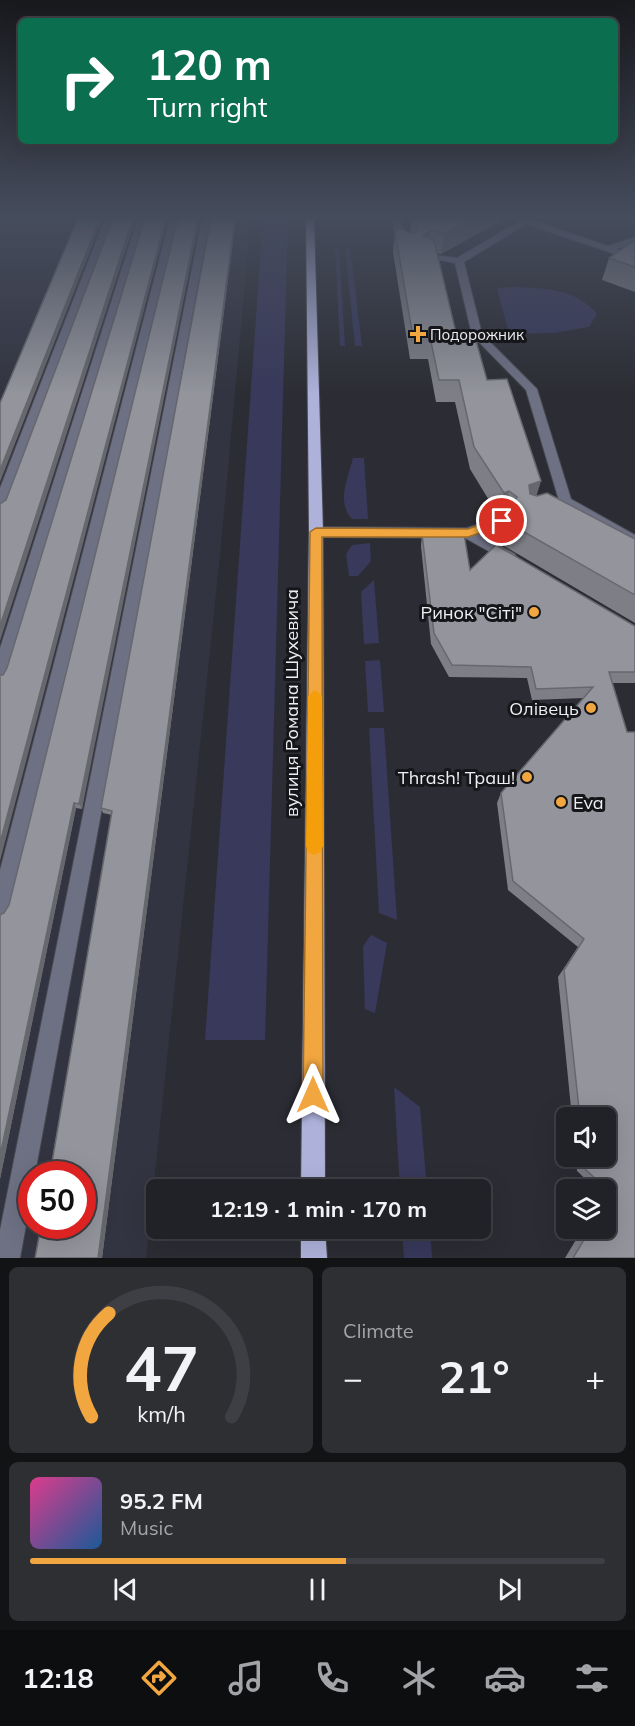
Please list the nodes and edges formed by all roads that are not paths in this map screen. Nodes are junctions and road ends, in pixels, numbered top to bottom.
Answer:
1 (87, 277) edge
2 (124, 277) edge
3 (159, 277) edge
4 (196, 277) edge
5 (311, 277) edge
6 (463, 277) edge
7 (0, 505) edge
8 (502, 521) edge
9 (316, 532) junction
10 (468, 533) junction
11 (635, 541) edge
12 (527, 568) edge
13 (0, 673) edge
14 (0, 908) edge
15 (313, 1179) edge
16 (314, 1239) edge
17 (7, 1258) edge
18 (314, 1258) edge

1 - 7 lane
2 - 13 lane
3 - 14 lane
4 - 17 lane
5 - 9 main road, вулиця Романа Шухевича
6 - 11 lane
8 - 10 lane
9 - 10 lane
9 - 15 main road, вулиця Романа Шухевича
10 - 12 lane
16 - 18 main road

